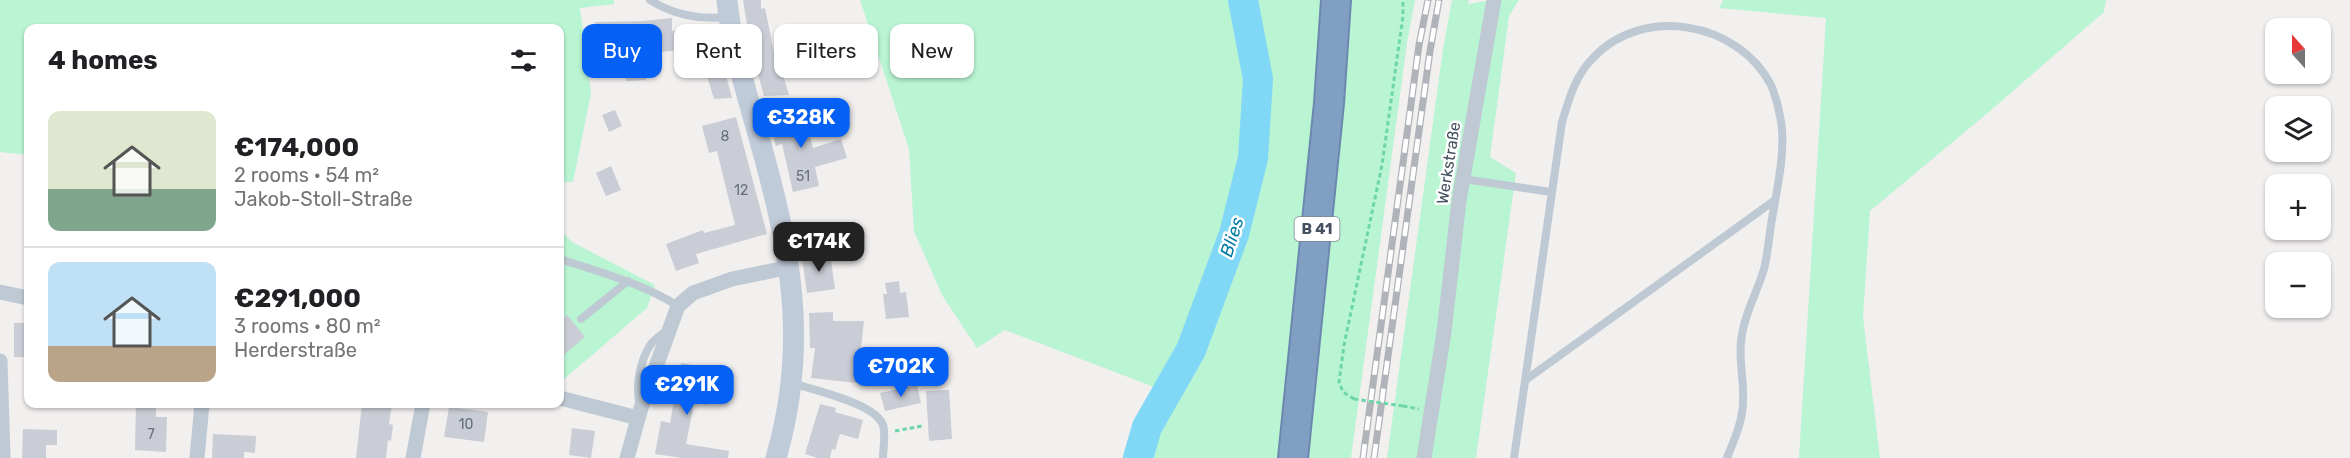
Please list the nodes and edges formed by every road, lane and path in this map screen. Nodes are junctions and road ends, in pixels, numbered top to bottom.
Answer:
1 (650, 0) edge
2 (1336, 0) edge
3 (1403, 0) edge
4 (1494, 0) edge
5 (728, 9) edge
6 (1463, 179) junction
7 (1551, 192) junction
8 (1775, 200) junction
9 (564, 260) edge
10 (790, 267) junction
11 (628, 281) junction
12 (0, 292) edge
13 (24, 297) edge
14 (678, 306) junction
15 (581, 319) dead end
16 (0, 361) edge
17 (1527, 379) junction
18 (792, 383) junction
19 (564, 399) edge
20 (1403, 406) dead end
21 (202, 408) edge
22 (422, 408) edge
23 (640, 413) junction
24 (922, 426) dead end
25 (885, 433) junction
26 (3, 458) edge
27 (197, 458) edge
28 (413, 458) edge
29 (627, 458) edge
30 (776, 458) edge
31 (884, 458) edge
32 (1293, 458) edge
33 (1424, 458) edge
34 (1514, 458) edge
35 (1727, 458) edge

1 - 5 lane
2 - 32 highway, B 41
3 - 20 path, bridge
4 - 6 street, Werkstraße
5 - 10 main road
6 - 7 lane
6 - 33 street, Werkstraße
7 - 8 lane
7 - 17 lane
8 - 17 lane
8 - 35 lane
9 - 11 lane
10 - 14 street
10 - 18 main road
11 - 14 lane
11 - 15 lane
12 - 13 street
14 - 23 street
16 - 26 street
17 - 34 lane
18 - 25 lane
18 - 30 main road
19 - 23 street
21 - 27 street
22 - 28 street
23 - 29 street
24 - 25 path
25 - 31 lane

